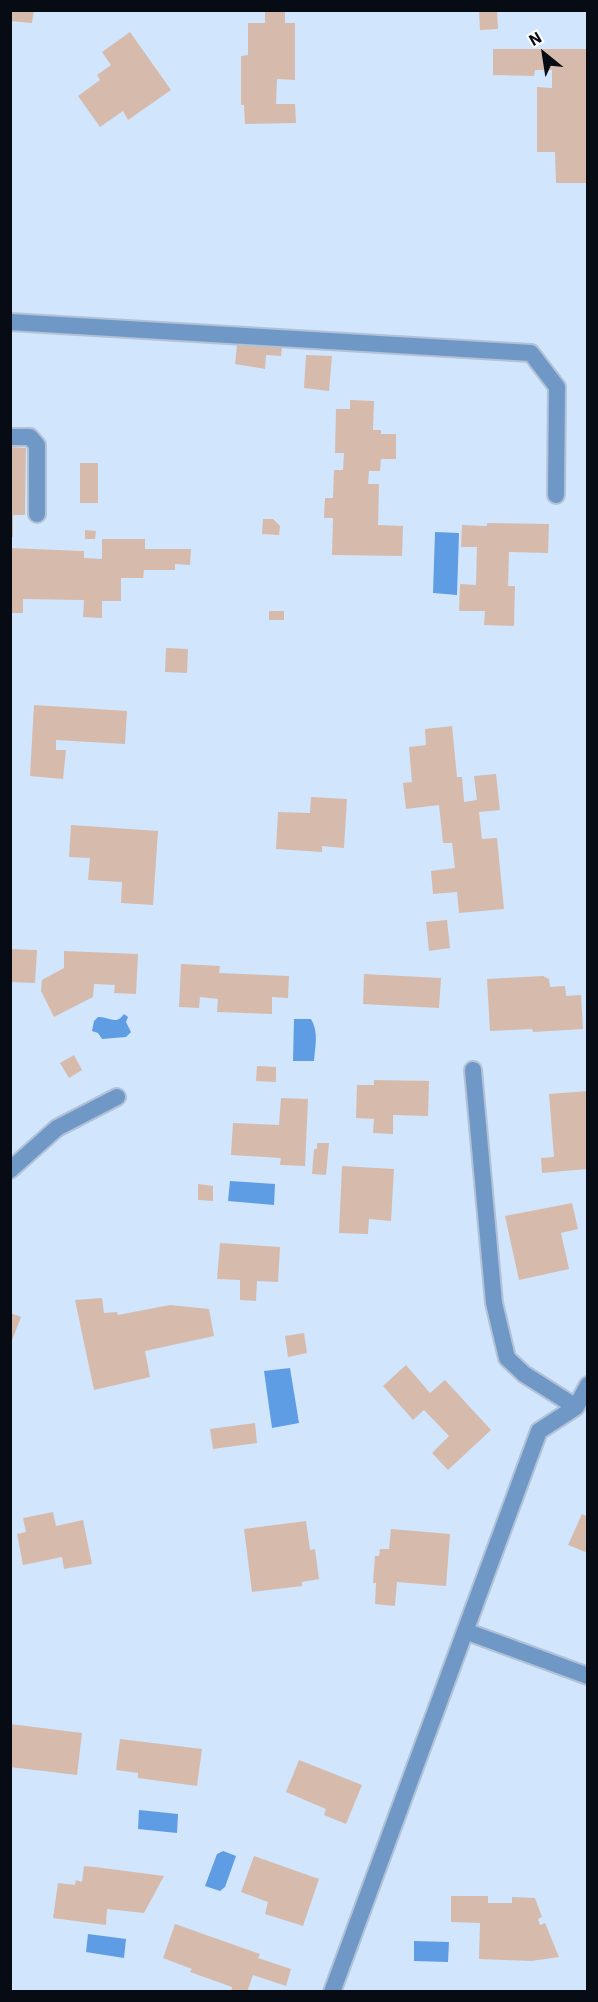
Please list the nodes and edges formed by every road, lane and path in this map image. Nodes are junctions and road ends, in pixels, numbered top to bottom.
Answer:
1 (10, 322) edge
2 (10, 437) edge
3 (556, 495) dead end
4 (37, 514) dead end
5 (473, 1070) dead end
6 (117, 1097) dead end
7 (10, 1170) edge
8 (588, 1385) edge
9 (576, 1407) junction
10 (465, 1631) junction
11 (588, 1676) edge
12 (332, 1992) edge

1 - 3 street
2 - 4 street
5 - 9 street
6 - 7 street
8 - 9 street
9 - 10 street
10 - 11 street
10 - 12 street

